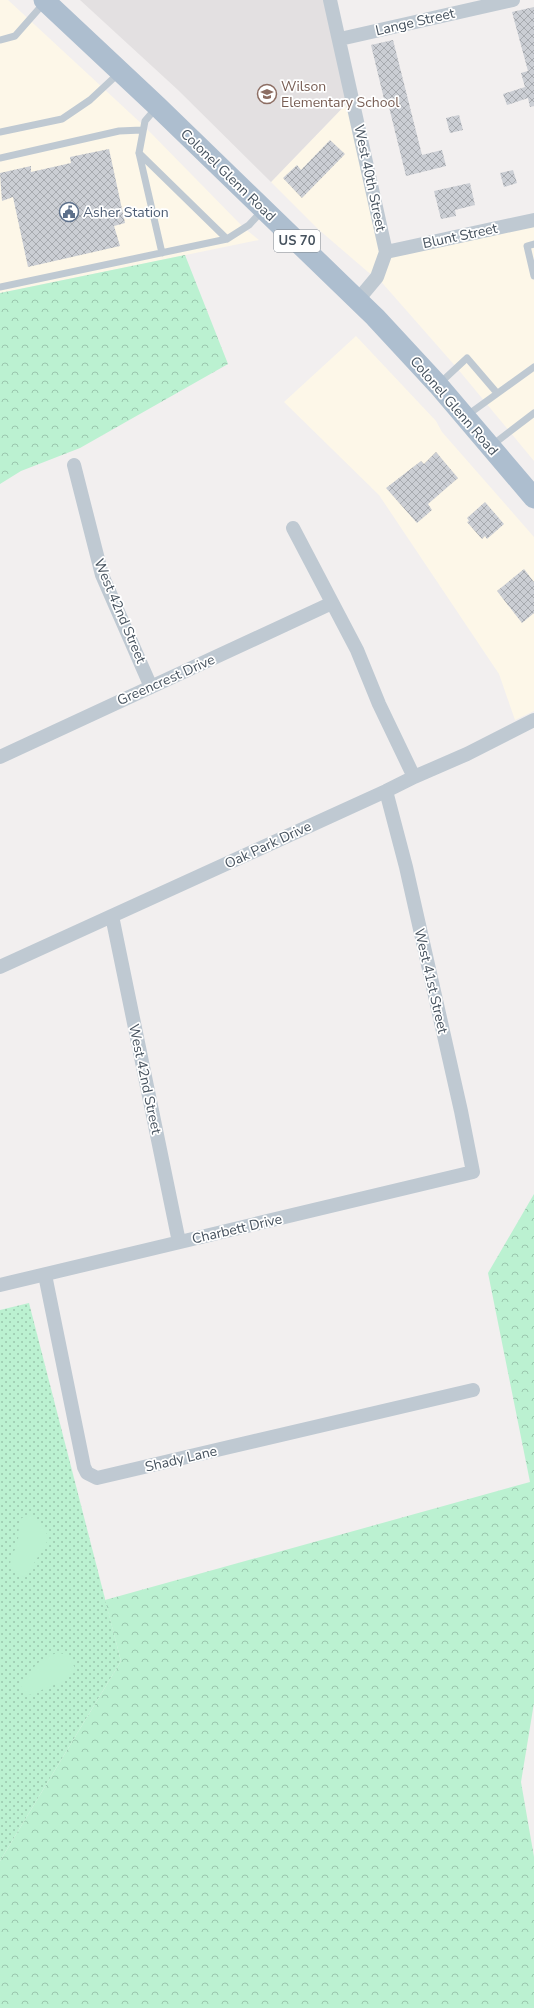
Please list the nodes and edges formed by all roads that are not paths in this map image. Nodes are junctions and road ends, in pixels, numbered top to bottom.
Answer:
1 (330, 0) edge
2 (513, 0) edge
3 (45, 1) edge
4 (340, 39) junction
5 (0, 40) edge
6 (120, 72) junction
7 (158, 106) junction
8 (142, 130) junction
9 (0, 132) edge
10 (139, 153) junction
11 (0, 158) edge
12 (264, 210) junction
13 (534, 220) edge
14 (227, 239) junction
15 (534, 244) edge
16 (386, 252) junction
17 (162, 253) junction
18 (534, 276) edge
19 (0, 287) edge
20 (357, 301) junction
21 (534, 367) edge
22 (438, 385) junction
23 (498, 393) junction
24 (534, 413) edge
25 (464, 417) junction
26 (490, 448) junction
27 (74, 465) dead end
28 (533, 496) edge
29 (293, 528) dead end
30 (332, 604) junction
31 (151, 687) junction
32 (534, 720) edge
33 (0, 757) edge
34 (414, 777) junction
35 (386, 791) junction
36 (112, 916) junction
37 (0, 967) edge
38 (473, 1172) joint
39 (179, 1242) junction
40 (45, 1276) junction
41 (0, 1285) edge
42 (473, 1390) dead end

1 - 4 street, West 40th Street
2 - 4 street, Lange Street
3 - 5 lane
3 - 6 main road, Colonel Glenn Road / US 70
4 - 16 street, West 40th Street
6 - 7 main road, Colonel Glenn Road / US 70
6 - 9 lane
7 - 8 lane
7 - 12 main road, Colonel Glenn Road / US 70
8 - 10 lane
8 - 11 lane
10 - 14 lane
10 - 17 lane
12 - 14 lane
12 - 20 main road, Colonel Glenn Road / US 70
13 - 16 street, Blunt Street
14 - 17 lane
15 - 18 lane
16 - 20 street
17 - 19 lane
20 - 22 main road, Colonel Glenn Road / US 70
21 - 23 lane
22 - 23 lane
22 - 25 main road, Colonel Glenn Road / US 70
23 - 25 lane
24 - 26 lane
25 - 26 main road, Colonel Glenn Road / US 70
26 - 28 main road, Colonel Glenn Road / US 70
27 - 31 street, West 42nd Street
29 - 30 street
30 - 31 street, Greencrest Drive
30 - 34 street
31 - 33 street, Greencrest Drive
32 - 34 street, Oak Park Drive
34 - 35 street, Oak Park Drive
35 - 36 street, Oak Park Drive
35 - 38 street, West 41st Street
36 - 37 street, Oak Park Drive
36 - 39 street, West 42nd Street
38 - 39 street, Charbett Drive
39 - 40 street, Charbett Drive
40 - 41 street, Charbett Drive
40 - 42 street, Shady Lane

